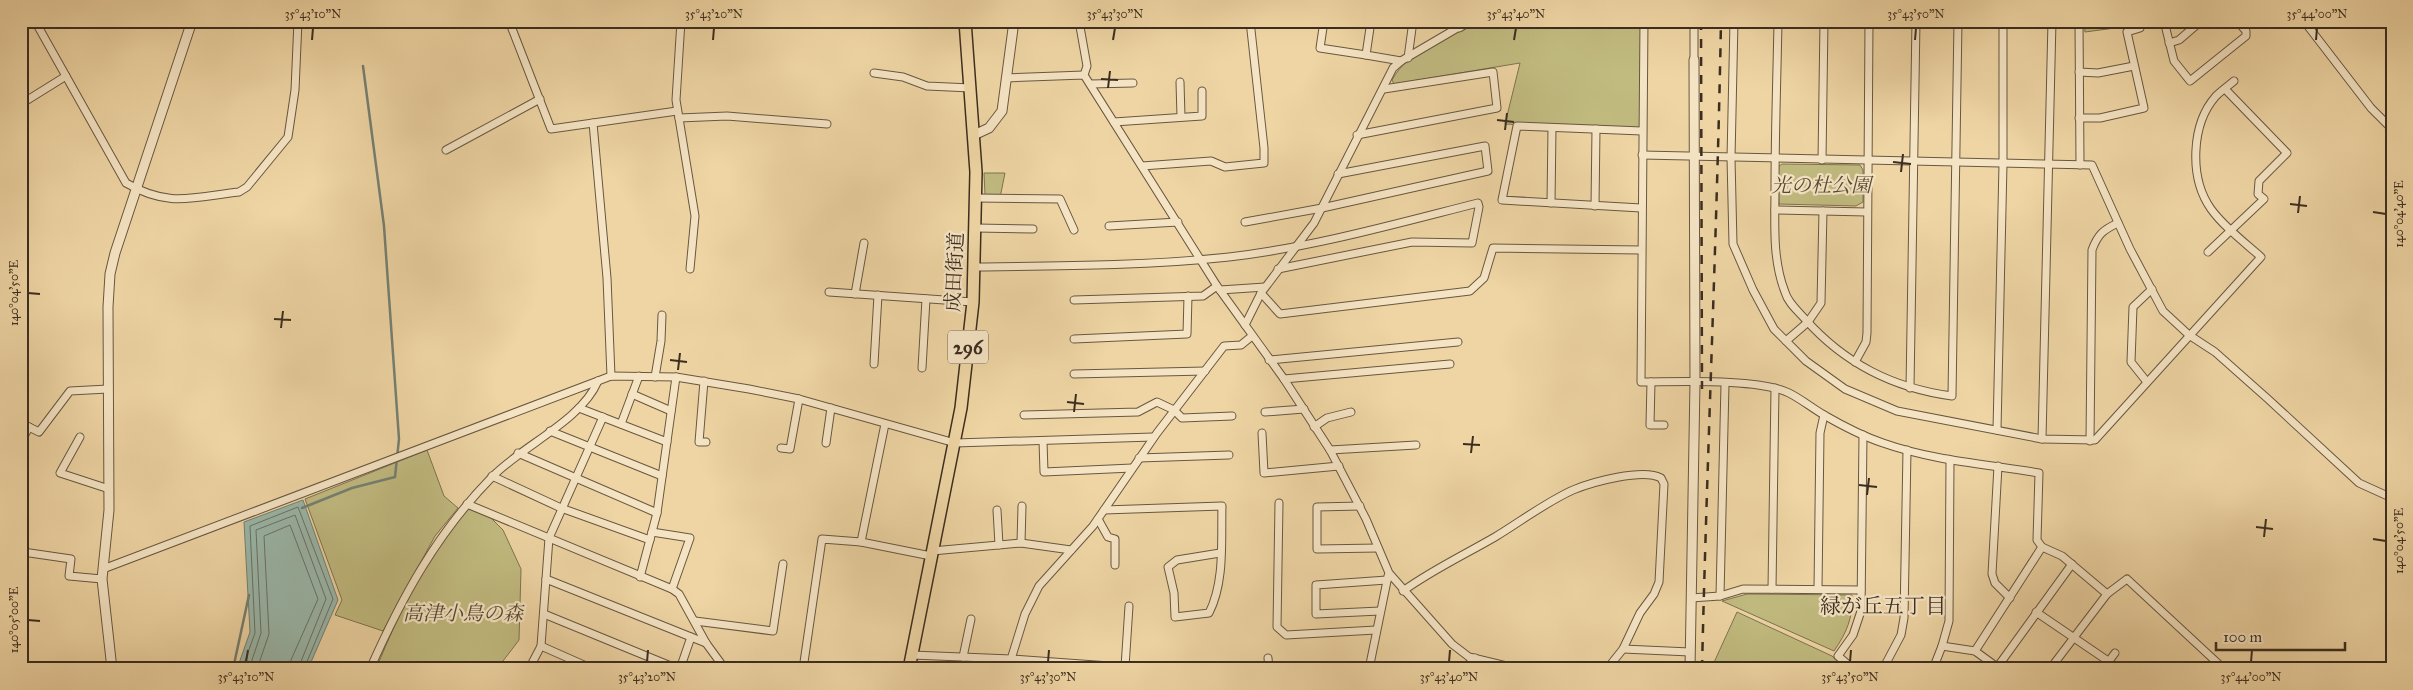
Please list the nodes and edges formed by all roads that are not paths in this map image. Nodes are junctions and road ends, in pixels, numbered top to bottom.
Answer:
1 (35, 21) edge
2 (192, 21) edge
3 (298, 21) edge
4 (509, 21) edge
5 (681, 21) edge
6 (965, 21) edge
7 (1014, 21) edge
8 (1079, 21) edge
9 (1250, 21) edge
10 (1324, 21) edge
11 (1371, 21) edge
12 (1413, 21) edge
13 (1469, 21) edge
14 (1644, 21) edge
15 (1694, 21) edge
16 (1734, 21) edge
17 (1778, 21) edge
18 (1824, 21) edge
19 (1869, 21) edge
20 (1916, 21) edge
21 (1958, 21) edge
22 (2003, 21) edge
23 (2052, 21) edge
24 (2079, 21) edge
25 (2139, 21) edge
26 (2164, 21) edge
27 (2201, 21) edge
28 (2237, 21) edge
29 (2304, 21) edge
30 (1458, 24) edge
31 (2169, 43) junction
32 (1366, 55) junction
33 (1405, 60) junction
34 (1694, 60) joint
35 (2134, 66) junction
36 (2079, 72) junction
37 (874, 73) dead end
38 (1084, 75) junction
39 (66, 76) junction
40 (1006, 78) junction
41 (2234, 81) dead end
42 (1180, 82) dead end
43 (1090, 84) junction
44 (1133, 84) dead end
45 (971, 88) junction
46 (1384, 89) junction
47 (2225, 89) junction
48 (1202, 91) dead end
49 (540, 99) junction
50 (21, 104) edge
51 (678, 115) junction
52 (1181, 117) junction
53 (2079, 118) junction
54 (1114, 122) junction
55 (593, 123) junction
56 (827, 124) dead end
57 (1552, 128) junction
58 (1596, 129) junction
59 (2392, 129) edge
60 (1642, 131) junction
61 (974, 135) junction
62 (1357, 135) junction
63 (446, 150) dead end
64 (1642, 155) junction
65 (1693, 158) junction
66 (1731, 158) junction
67 (1775, 159) junction
68 (1822, 160) junction
69 (1868, 161) junction
70 (1914, 162) junction
71 (1958, 163) junction
72 (2003, 164) junction
73 (2049, 164) junction
74 (2080, 165) junction
75 (1142, 166) junction
76 (1338, 174) junction
77 (135, 188) junction
78 (976, 198) junction
79 (1551, 203) junction
80 (1595, 206) junction
81 (1322, 208) junction
82 (1641, 208) junction
83 (1775, 210) junction
84 (1823, 211) junction
85 (1866, 212) junction
86 (1178, 222) junction
87 (1245, 222) dead end
88 (2118, 223) junction
89 (1109, 226) dead end
90 (976, 228) junction
91 (1033, 229) dead end
92 (1074, 230) dead end
93 (2230, 230) junction
94 (864, 243) dead end
95 (1296, 246) junction
96 (1641, 250) junction
97 (2208, 252) dead end
98 (1201, 259) junction
99 (975, 267) junction
100 (690, 269) dead end
101 (1278, 269) junction
102 (1218, 288) junction
103 (2152, 289) junction
104 (1263, 290) junction
105 (829, 292) dead end
106 (855, 294) junction
107 (878, 295) junction
108 (1188, 296) junction
109 (926, 299) junction
110 (1074, 300) dead end
111 (973, 302) junction
112 (662, 315) dead end
113 (1808, 322) junction
114 (1245, 325) junction
115 (2189, 335) junction
116 (1252, 336) junction
117 (1074, 338) dead end
118 (1786, 341) junction
119 (1458, 342) dead end
120 (1269, 360) junction
121 (1855, 362) junction
122 (874, 364) dead end
123 (1450, 364) dead end
124 (922, 368) dead end
125 (1204, 372) junction
126 (1074, 374) dead end
127 (611, 376) junction
128 (639, 376) junction
129 (655, 376) junction
130 (676, 377) junction
131 (1284, 379) junction
132 (598, 381) junction
133 (704, 381) junction
134 (1651, 382) junction
135 (1694, 382) junction
136 (2147, 382) junction
137 (1725, 384) junction
138 (1775, 388) junction
139 (1910, 388) junction
140 (108, 389) junction
141 (632, 394) junction
142 (800, 399) junction
143 (579, 408) junction
144 (831, 408) junction
145 (1304, 409) junction
146 (1174, 410) junction
147 (671, 411) junction
148 (1265, 412) dead end
149 (1351, 412) dead end
150 (1024, 415) dead end
151 (1824, 415) junction
152 (1232, 416) dead end
153 (603, 417) junction
154 (21, 423) edge
155 (621, 424) junction
156 (885, 424) junction
157 (1664, 425) dead end
158 (29, 427) junction
159 (1314, 427) junction
160 (1997, 430) junction
161 (550, 432) junction
162 (1262, 433) dead end
163 (1863, 435) junction
164 (80, 437) dead end
165 (1153, 438) junction
166 (2042, 439) junction
167 (1043, 440) junction
168 (2090, 441) junction
169 (21, 442) edge
170 (667, 442) junction
171 (706, 442) dead end
172 (826, 443) dead end
173 (955, 443) junction
174 (1416, 445) dead end
175 (589, 448) junction
176 (781, 448) dead end
177 (1330, 450) junction
178 (1907, 450) junction
179 (518, 453) junction
180 (1229, 455) dead end
181 (1139, 458) junction
182 (1950, 461) junction
183 (1339, 466) junction
184 (1998, 466) junction
185 (1132, 468) junction
186 (492, 476) junction
187 (662, 476) junction
188 (576, 478) junction
189 (109, 489) junction
190 (2392, 498) edge
191 (1279, 503) dead end
192 (467, 504) junction
193 (1022, 506) dead end
194 (1360, 506) junction
195 (561, 508) junction
196 (997, 510) dead end
197 (1104, 510) junction
198 (657, 513) junction
199 (1098, 519) junction
200 (652, 532) junction
201 (549, 538) junction
202 (650, 540) junction
203 (861, 542) junction
204 (1021, 543) junction
205 (999, 545) junction
206 (2042, 547) junction
207 (1378, 548) junction
208 (1071, 550) junction
209 (23, 552) dead end
210 (1220, 553) junction
211 (932, 554) junction
212 (783, 564) dead end
213 (2072, 564) junction
214 (1115, 565) dead end
215 (103, 568) junction
216 (640, 577) junction
217 (1388, 577) junction
218 (102, 579) junction
219 (546, 579) junction
220 (672, 589) junction
221 (1772, 589) junction
222 (1818, 589) junction
223 (1861, 590) junction
224 (1403, 591) junction
225 (2107, 594) junction
226 (1720, 596) junction
227 (1691, 598) junction
228 (2010, 598) junction
229 (1129, 606) dead end
230 (1380, 611) junction
231 (2036, 612) junction
232 (544, 614) junction
233 (971, 619) dead end
234 (694, 621) junction
235 (1376, 630) junction
236 (691, 637) junction
237 (2072, 638) junction
238 (706, 643) junction
239 (542, 646) junction
240 (1942, 646) junction
241 (1623, 649) junction
242 (1690, 652) junction
243 (1974, 652) junction
244 (2115, 653) dead end
245 (912, 655) junction
246 (962, 657) junction
247 (1268, 658) dead end
248 (1475, 658) junction
249 (1011, 659) junction
250 (2108, 661) junction
251 (1078, 666) edge
252 (1121, 668) edge
253 (1996, 668) edge
254 (112, 669) edge
255 (370, 669) edge
256 (529, 669) edge
257 (593, 669) edge
258 (679, 669) edge
259 (725, 669) edge
260 (803, 669) edge
261 (909, 669) edge
262 (1008, 669) edge
263 (1151, 669) edge
264 (1269, 669) edge
265 (1368, 669) edge
266 (1464, 669) edge
267 (1519, 669) edge
268 (1607, 669) edge
269 (1690, 669) edge
270 (1853, 669) edge
271 (1882, 669) edge
272 (1933, 669) edge
273 (2050, 669) edge
274 (2102, 669) edge
275 (2224, 669) edge

1 - 39 street
2 - 77 street
3 - 77 street
4 - 49 street
5 - 51 street
6 - 45 highway, 成田街道 / 296
7 - 40 street
8 - 38 street
9 - 75 street
10 - 32 street
11 - 32 street
12 - 33 street
13 - 30 street
14 - 60 street
15 - 34 street
16 - 66 street
17 - 67 street
18 - 68 street
19 - 69 street
20 - 70 street
21 - 71 street
22 - 72 street
23 - 73 street
24 - 36 street
25 - 35 street
26 - 31 street
27 - 31 street
28 - 31 street
29 - 59 street
30 - 33 street
32 - 33 street
33 - 46 street
34 - 65 street
35 - 36 street
35 - 53 street
36 - 53 street
37 - 45 street
38 - 40 street
38 - 43 street
39 - 50 street
39 - 77 street
40 - 61 street
41 - 47 street
42 - 52 street
43 - 44 street
43 - 54 street
45 - 61 highway, 成田街道 / 296
46 - 62 street
46 - 62 street
47 - 93 street
47 - 93 street
48 - 52 street
49 - 55 street
49 - 63 street
51 - 55 street
51 - 56 street
51 - 100 street
52 - 54 street
53 - 74 street
54 - 75 street
55 - 127 street
57 - 58 street
57 - 79 street
57 - 79 street
58 - 60 street
58 - 80 street
60 - 64 street
61 - 78 highway, 成田街道 / 296
62 - 76 street
64 - 65 street
64 - 82 street
65 - 66 street
65 - 135 street
66 - 67 street
66 - 118 street
67 - 68 street
67 - 83 street
68 - 69 street
69 - 70 street
69 - 85 street
70 - 71 street
70 - 139 street
71 - 72 street
71 - 139 street
72 - 73 street
72 - 160 street
73 - 74 street
73 - 166 street
74 - 88 street
75 - 86 street
76 - 81 street
76 - 81 street
77 - 140 street
78 - 90 highway, 成田街道 / 296
78 - 92 street
79 - 80 street
80 - 82 street
81 - 87 street
81 - 95 street
82 - 96 street
83 - 84 street
83 - 113 street
84 - 85 street
84 - 113 street
85 - 121 street
86 - 89 street
86 - 98 street
88 - 103 street
88 - 168 street
90 - 91 street
90 - 99 highway, 成田街道 / 296
93 - 97 street
93 - 115 street
94 - 106 street
95 - 98 street
95 - 101 street
95 - 101 street
96 - 104 street
96 - 134 street
98 - 99 street
98 - 102 street
99 - 111 highway, 成田街道 / 296
101 - 104 street
102 - 104 street
102 - 108 street
102 - 114 street
103 - 115 street
103 - 136 street
104 - 114 street
105 - 106 street
106 - 107 street
107 - 109 street
107 - 122 street
108 - 110 street
108 - 117 street
109 - 111 street
109 - 124 street
111 - 173 highway, 成田街道 / 296
112 - 129 street
113 - 118 street
113 - 121 street
114 - 116 street
115 - 136 street
115 - 190 street
116 - 120 street
116 - 125 street
118 - 160 street
119 - 120 street
120 - 131 street
121 - 139 street
123 - 131 street
125 - 126 street
125 - 146 street
127 - 128 street
127 - 132 street
128 - 129 street
128 - 141 street
129 - 130 street
130 - 133 street
130 - 147 street
131 - 145 street
132 - 143 street
132 - 215 street
133 - 142 street
133 - 171 street
134 - 135 street
134 - 157 street
135 - 137 street
135 - 227 street
136 - 168 street
137 - 138 street
137 - 226 street
138 - 151 street
138 - 221 street
140 - 158 street
140 - 189 street
141 - 147 street
141 - 155 street
142 - 144 street
142 - 176 street
143 - 153 street
143 - 161 street
144 - 156 street
144 - 172 street
145 - 148 street
145 - 159 street
146 - 150 street
146 - 152 street
146 - 165 street
147 - 170 street
149 - 159 street
151 - 163 street
151 - 222 street
153 - 155 street
153 - 175 street
154 - 158 street
155 - 170 street
156 - 173 street
156 - 203 street
158 - 169 street
159 - 177 street
160 - 166 street
161 - 175 street
161 - 179 street
162 - 183 street
163 - 178 street
163 - 223 street
164 - 189 street
165 - 167 street
165 - 181 street
166 - 168 street
167 - 173 street
167 - 185 street
170 - 187 street
173 - 211 highway, 成田街道 / 296
174 - 177 street
175 - 187 street
175 - 188 street
177 - 183 street
178 - 182 street
178 - 271 street
179 - 186 street
179 - 188 street
180 - 181 street
181 - 185 street
182 - 184 street
182 - 240 street
183 - 194 street
184 - 206 street
184 - 228 street
185 - 197 street
186 - 192 street
186 - 195 street
187 - 198 street
188 - 195 street
188 - 198 street
189 - 215 street
191 - 235 street
192 - 201 street
192 - 255 street
193 - 204 street
194 - 207 street
194 - 207 street
195 - 201 street
195 - 202 street
196 - 205 street
197 - 199 street
197 - 210 street
198 - 200 street
199 - 208 street
199 - 214 street
200 - 202 street
200 - 220 street
201 - 216 street
201 - 219 street
202 - 216 street
203 - 211 street
203 - 260 street
204 - 205 street
204 - 208 street
205 - 211 street
206 - 213 street
206 - 228 street
207 - 217 street
208 - 249 street
209 - 218 street
210 - 210 street
211 - 245 highway, 成田街道 / 296
212 - 234 street
213 - 225 street
213 - 231 street
215 - 218 street
216 - 220 street
217 - 224 street
217 - 230 street
217 - 230 street
218 - 254 street
219 - 232 street
219 - 236 street
220 - 234 street
221 - 222 street
221 - 226 street
222 - 223 street
223 - 270 street
224 - 241 street
224 - 248 street
225 - 237 street
225 - 275 street
226 - 227 street
227 - 242 street
228 - 243 street
229 - 252 street
230 - 235 street
231 - 237 street
231 - 253 street
232 - 239 street
232 - 258 street
233 - 246 street
234 - 238 street
235 - 265 street
236 - 238 street
236 - 258 street
237 - 250 street
237 - 273 street
238 - 259 street
239 - 256 street
239 - 257 street
240 - 243 street
240 - 272 street
241 - 242 street
241 - 268 street
242 - 269 street
243 - 253 street
244 - 250 street
245 - 246 street
245 - 261 highway, 成田街道 / 296
246 - 249 street
247 - 264 street
248 - 266 street
248 - 267 street
249 - 251 street
249 - 262 street
250 - 274 street
251 - 252 street
252 - 263 street

